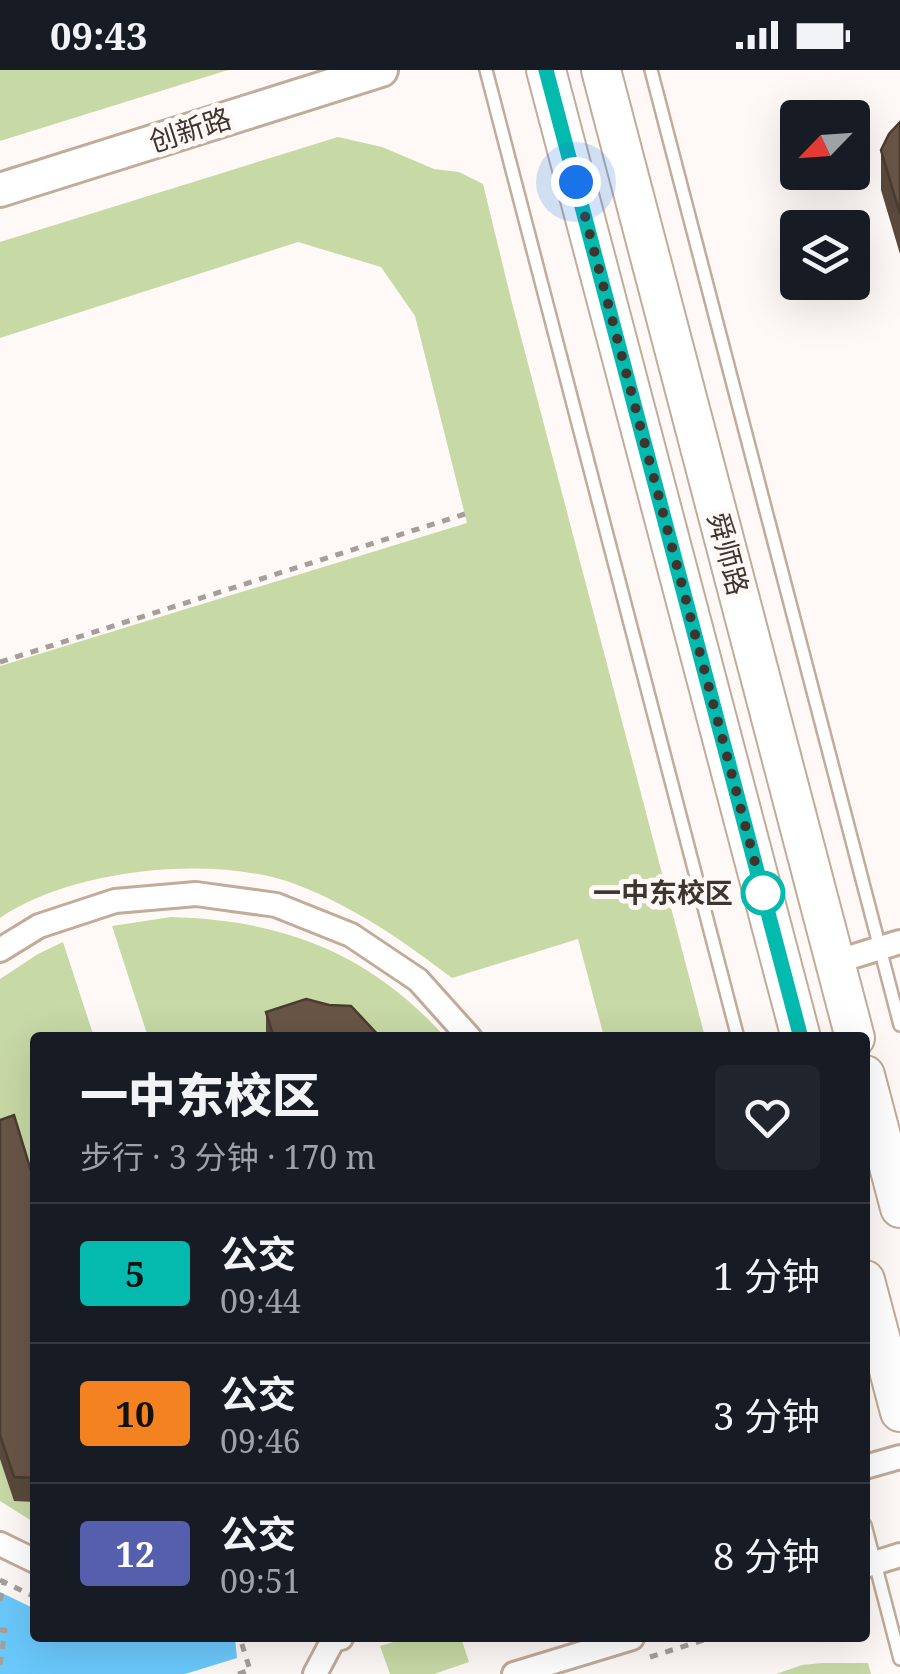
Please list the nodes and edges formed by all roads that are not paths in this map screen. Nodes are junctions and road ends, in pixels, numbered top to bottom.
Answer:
1 (381, 70) edge
2 (486, 70) edge
3 (546, 70) edge
4 (601, 70) edge
5 (652, 70) edge
6 (0, 190) edge
7 (900, 942) edge
8 (0, 950) edge
9 (835, 962) junction
10 (900, 1026) edge
11 (465, 1032) edge
12 (736, 1032) edge
13 (799, 1032) edge
14 (853, 1032) edge
15 (870, 1094) edge
16 (900, 1208) edge
17 (870, 1299) edge
18 (900, 1412) edge
19 (900, 1457) edge
20 (870, 1466) edge
21 (870, 1543) edge
22 (0, 1544) edge
23 (900, 1555) edge
24 (30, 1559) edge
25 (870, 1564) edge
26 (332, 1642) edge
27 (619, 1642) edge
28 (900, 1659) edge
29 (315, 1674) edge
30 (514, 1674) edge

1 - 6 main road, 创新路
2 - 12 lane
3 - 13 main road, 舜师路
4 - 9 main road, 舜师路
5 - 10 lane
7 - 9 street
8 - 11 street
9 - 14 main road, 舜师路
15 - 16 main road
17 - 18 main road
19 - 20 street
21 - 28 lane
22 - 24 street
23 - 25 street
26 - 29 street
27 - 30 street

